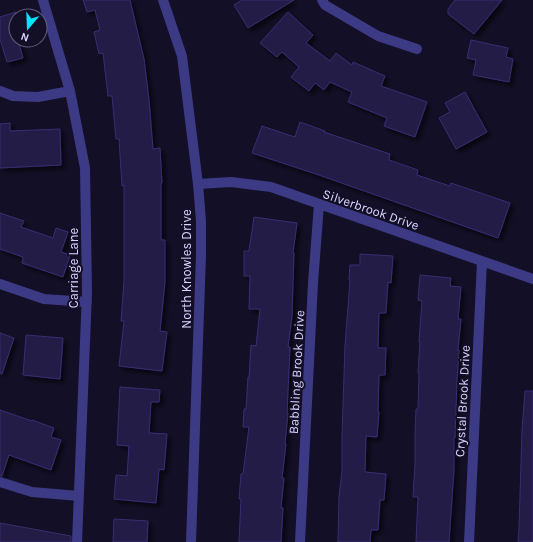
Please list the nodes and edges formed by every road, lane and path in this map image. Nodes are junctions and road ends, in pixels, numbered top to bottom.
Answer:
1 (43, 0) edge
2 (164, 0) edge
3 (322, 0) edge
4 (417, 49) dead end
5 (0, 91) edge
6 (70, 91) junction
7 (198, 184) junction
8 (319, 204) junction
9 (482, 261) junction
10 (533, 279) edge
11 (0, 284) edge
12 (87, 302) junction
13 (0, 482) edge
14 (79, 496) junction
15 (77, 542) edge
16 (191, 542) edge
17 (300, 542) edge
18 (469, 542) edge

1 - 6 street, Carriage Lane
2 - 7 street, North Knowles Drive
3 - 4 street
5 - 6 street
6 - 12 street, Carriage Lane
7 - 8 street, Silverbrook Drive
7 - 16 street, North Knowles Drive
8 - 9 street, Silverbrook Drive
8 - 17 street, Babbling Brook Drive
9 - 10 street, Silverbrook Drive
9 - 18 street, Crystal Brook Drive
11 - 12 street
12 - 14 street, Carriage Lane
13 - 14 street
14 - 15 street, Carriage Lane

